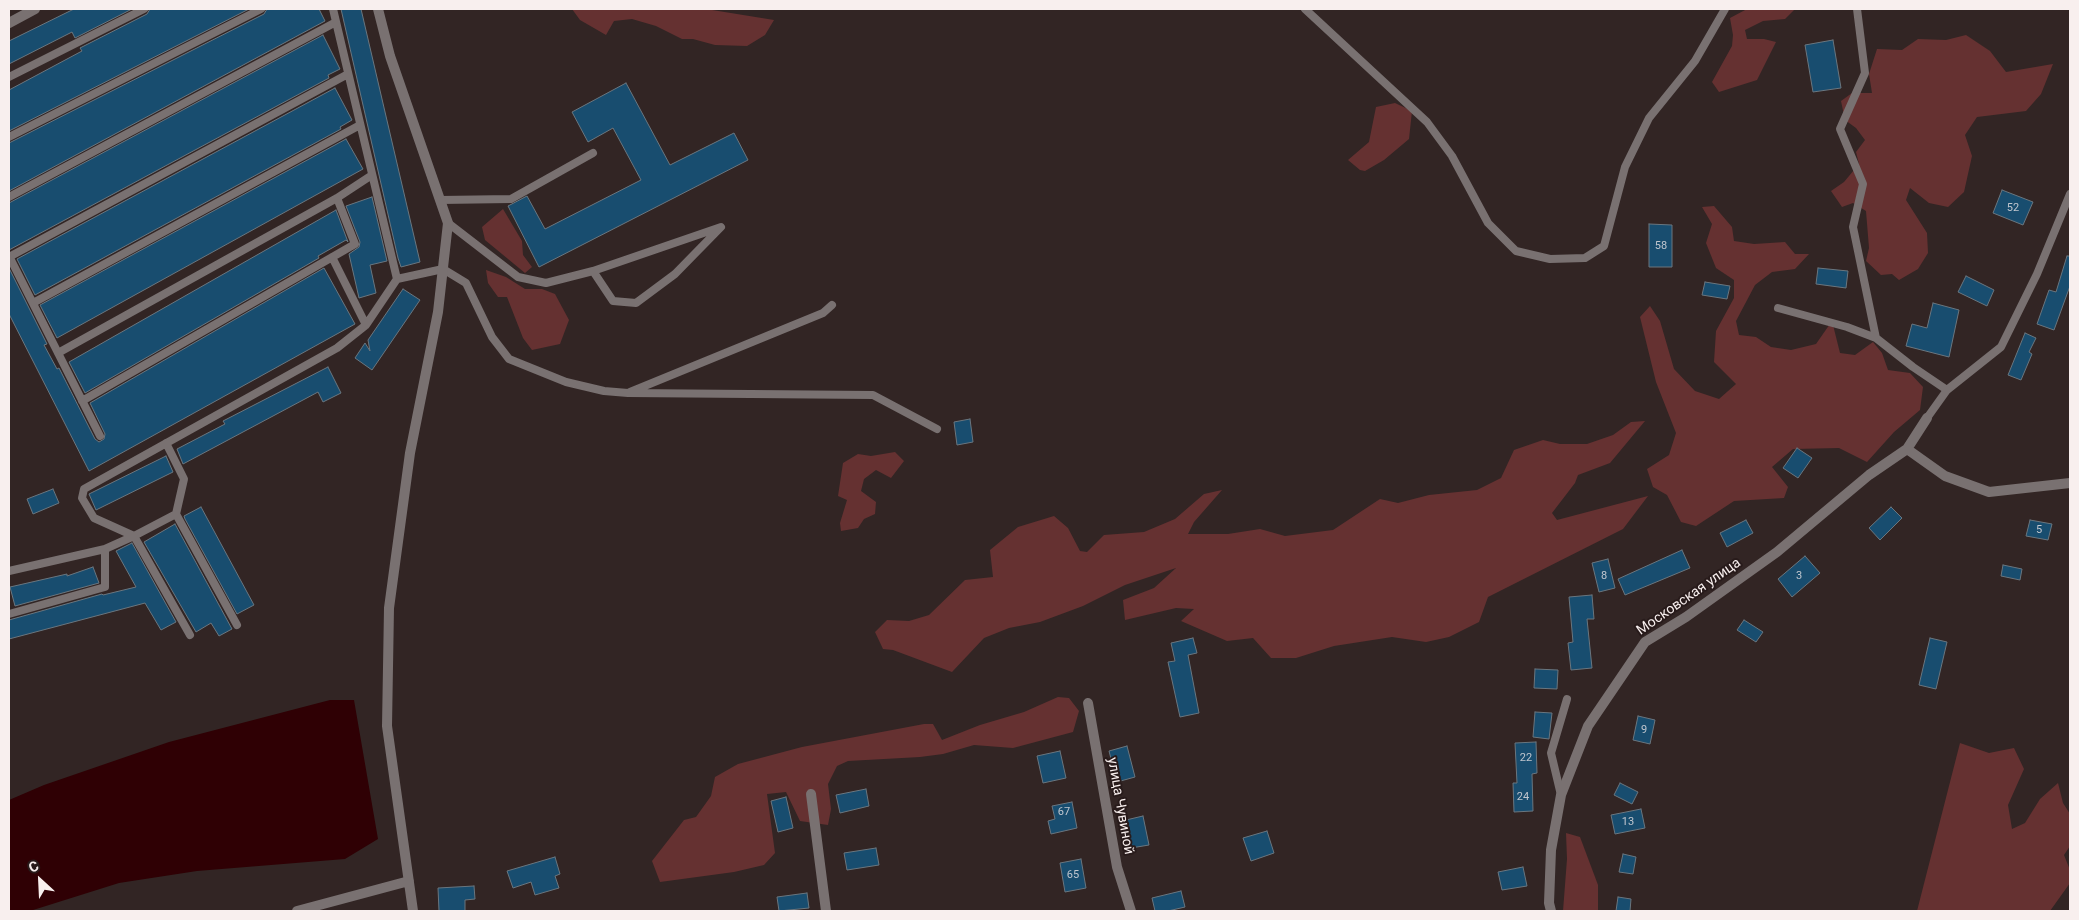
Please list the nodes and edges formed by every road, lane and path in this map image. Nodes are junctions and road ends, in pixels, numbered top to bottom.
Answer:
1 (36, 9) edge
2 (144, 9) edge
3 (261, 9) edge
4 (333, 9) edge
5 (378, 9) edge
6 (1305, 9) edge
7 (1725, 9) edge
8 (1857, 9) edge
9 (336, 22) junction
10 (9, 23) edge
11 (348, 74) junction
12 (9, 77) edge
13 (360, 125) junction
14 (9, 137) edge
15 (593, 153) dead end
16 (372, 175) junction
17 (2070, 194) edge
18 (9, 197) edge
19 (336, 198) junction
20 (440, 200) junction
21 (448, 223) junction
22 (9, 257) edge
23 (332, 257) junction
24 (443, 269) junction
25 (593, 272) junction
26 (397, 279) junction
27 (33, 303) junction
28 (832, 305) dead end
29 (1778, 308) dead end
30 (366, 326) junction
31 (1876, 338) junction
32 (58, 353) junction
33 (1947, 390) junction
34 (628, 392) junction
35 (82, 401) junction
36 (1927, 418) joint
37 (937, 429) dead end
38 (100, 436) dead end
39 (166, 443) junction
40 (1907, 449) junction
41 (2070, 483) edge
42 (176, 514) junction
43 (134, 536) junction
44 (105, 549) junction
45 (9, 571) edge
46 (9, 614) edge
47 (237, 625) dead end
48 (190, 635) dead end
49 (1567, 698) dead end
50 (1088, 703) dead end
51 (811, 794) dead end
52 (1561, 795) junction
53 (409, 882) junction
54 (297, 911) edge
55 (413, 911) edge
56 (826, 911) edge
57 (1131, 911) edge
58 (1551, 911) edge

1 - 10 street
2 - 12 lane
3 - 14 lane
4 - 9 lane
5 - 20 street
6 - 7 lane
8 - 31 lane
9 - 11 lane
9 - 18 lane
11 - 13 lane
11 - 22 lane
13 - 16 lane
13 - 27 lane
15 - 20 lane
16 - 19 lane
16 - 26 lane
17 - 33 lane
19 - 23 lane
19 - 32 lane
20 - 21 street
21 - 24 street
21 - 25 lane
22 - 27 lane
23 - 30 lane
23 - 35 lane
24 - 26 lane
24 - 34 lane
24 - 53 street
25 - 25 lane
26 - 30 lane
27 - 32 lane
28 - 34 lane
29 - 31 lane
30 - 39 lane
31 - 33 lane
32 - 35 lane
33 - 36 lane
34 - 37 lane
35 - 38 lane
36 - 40 street
39 - 42 lane
39 - 43 lane
40 - 41 street
40 - 52 street, Московская улица
42 - 43 lane
42 - 47 lane
43 - 44 lane
43 - 48 lane
44 - 45 lane
44 - 46 lane
49 - 52 lane
50 - 57 street, улица Чувиной
51 - 56 street
52 - 58 street, Московская улица
53 - 54 street
53 - 55 street

